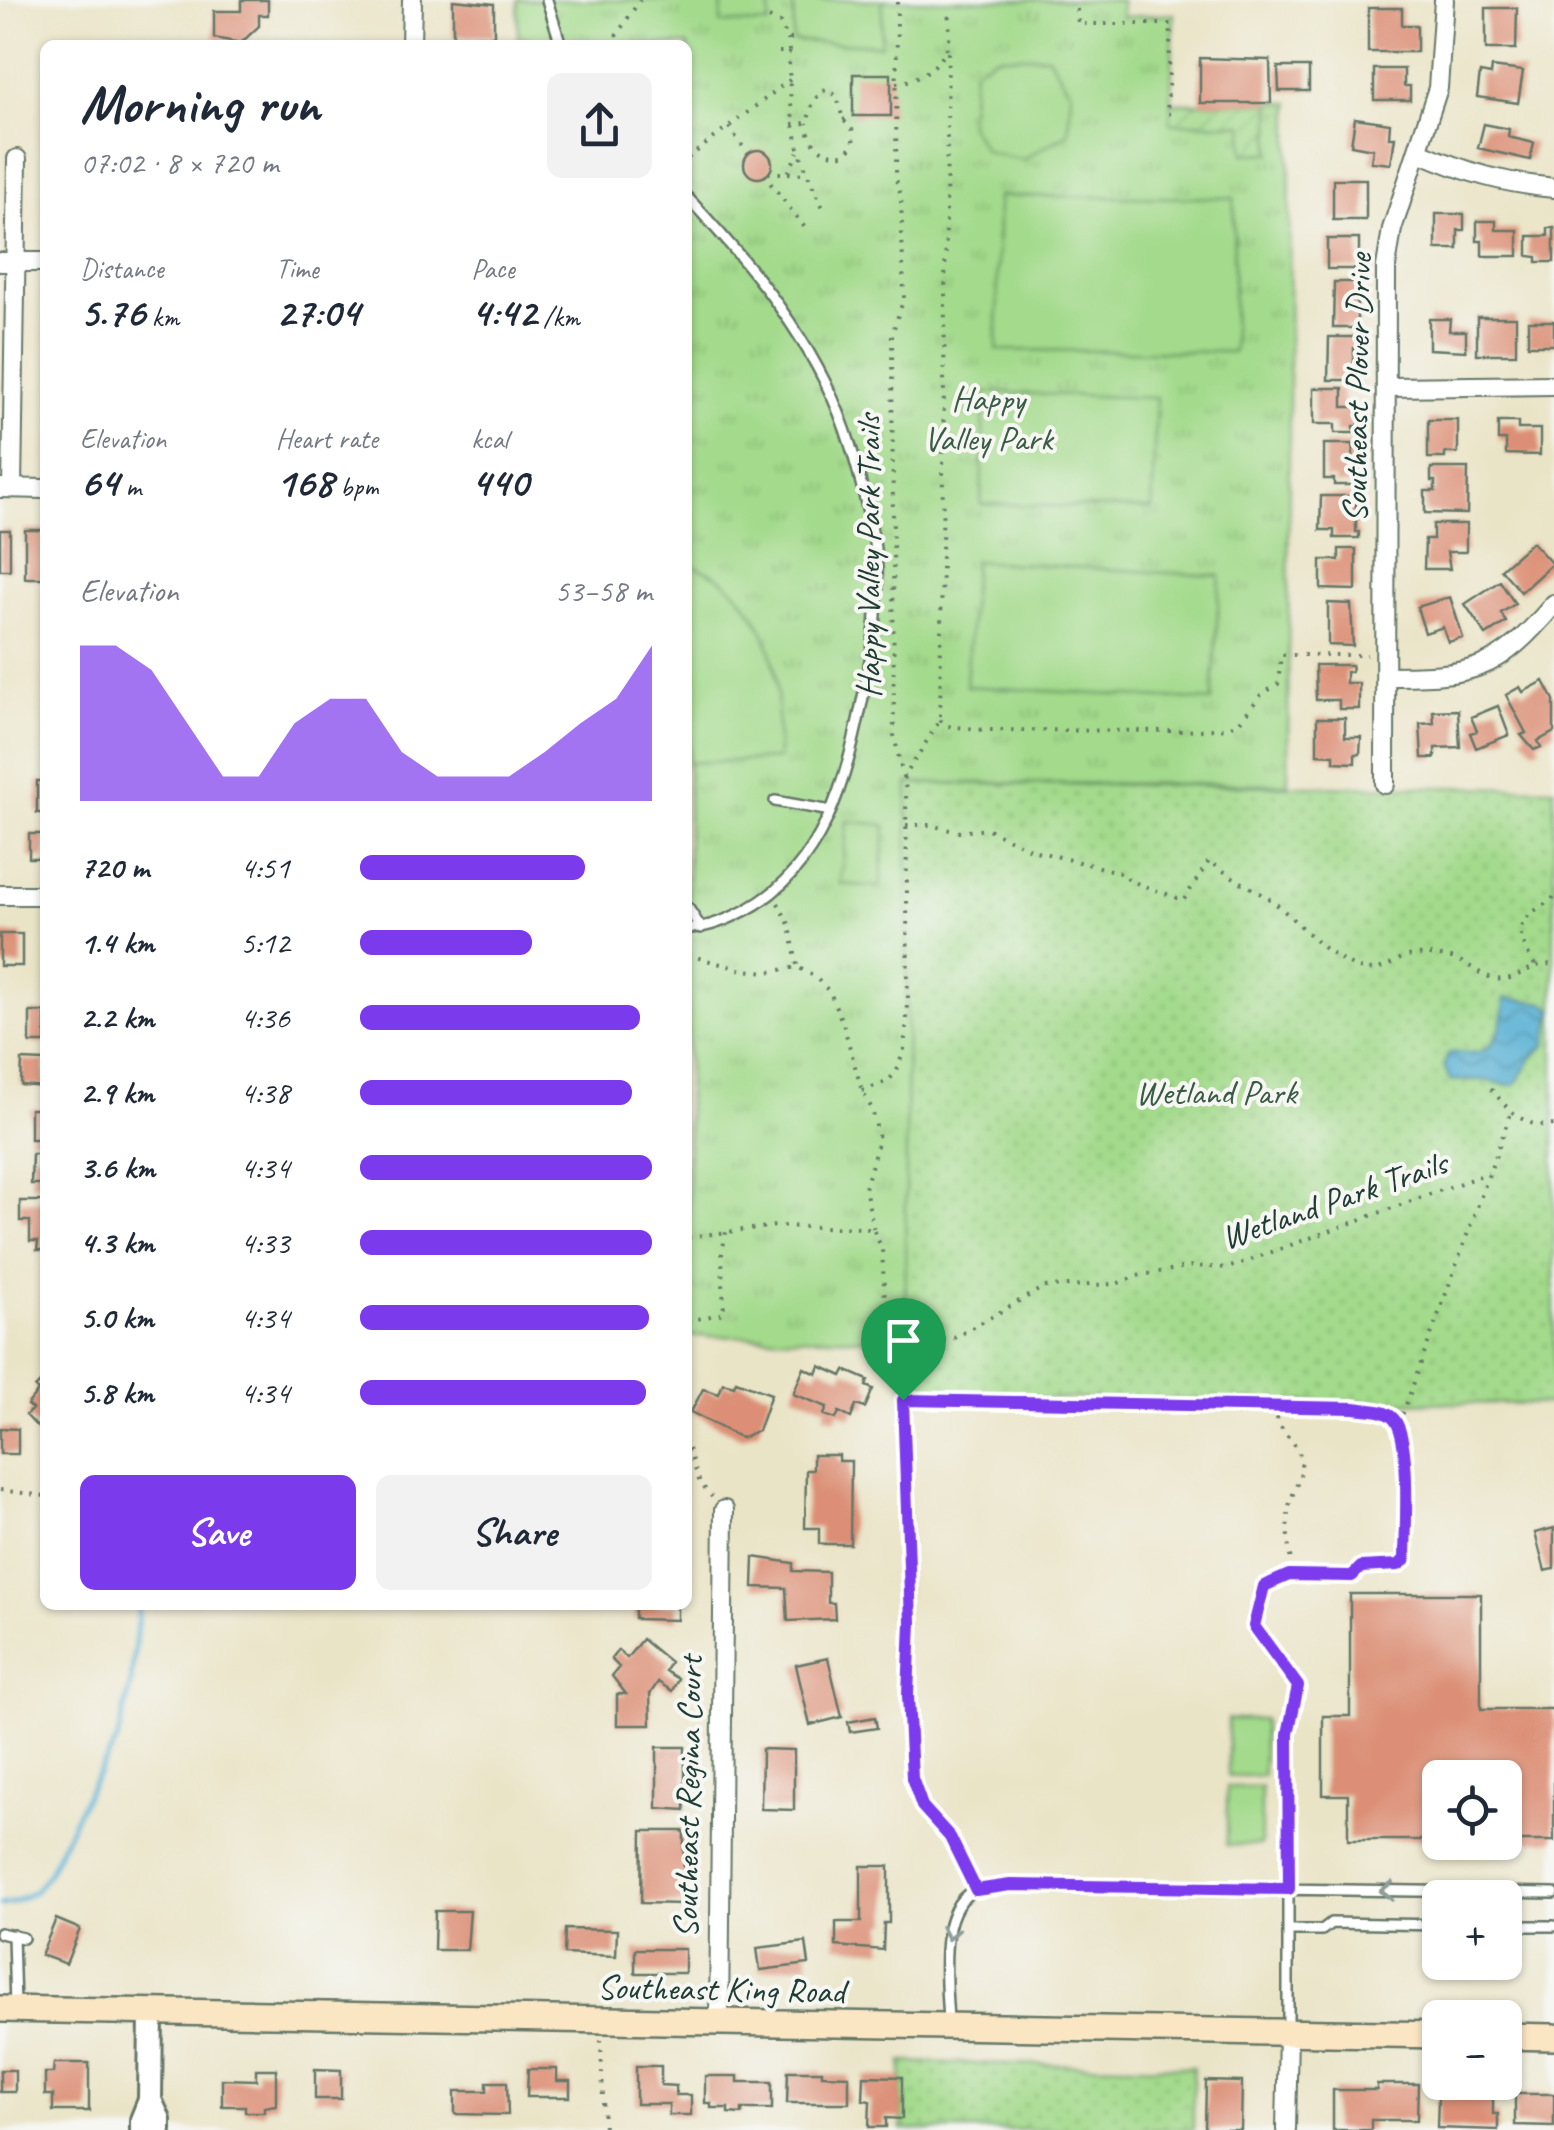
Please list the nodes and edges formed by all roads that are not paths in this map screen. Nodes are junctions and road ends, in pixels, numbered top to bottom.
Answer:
1 (412, 0) edge
2 (547, 0) edge
3 (1444, 0) edge
4 (411, 40) edge
5 (560, 40) edge
6 (1419, 152) junction
7 (16, 159) dead end
8 (1554, 188) edge
9 (692, 202) edge
10 (7, 262) edge
11 (40, 262) edge
12 (1554, 386) edge
13 (1388, 387) junction
14 (6, 488) edge
15 (40, 488) edge
16 (1554, 604) edge
17 (1386, 676) junction
18 (1385, 784) dead end
19 (775, 801) dead end
20 (831, 811) junction
21 (0, 895) edge
22 (40, 896) edge
23 (692, 914) edge
24 (692, 928) edge
25 (701, 928) junction
26 (724, 1510) dead end
27 (1405, 1560) road end
28 (1289, 1889) junction
29 (1554, 1893) edge
30 (1422, 1925) edge
31 (1522, 1926) edge
32 (1554, 1926) edge
33 (1289, 1930) junction
34 (0, 1933) edge
35 (8, 2009) edge
36 (151, 2012) junction
37 (719, 2024) junction
38 (948, 2028) junction
39 (1288, 2033) junction
40 (1422, 2035) edge
41 (1522, 2036) edge
42 (1554, 2037) edge
43 (150, 2100) junction
44 (142, 2130) edge
45 (159, 2130) edge
46 (1286, 2130) edge

1 - 4 street
2 - 5 lane
3 - 6 street, Southeast Plover Drive
6 - 8 street
6 - 13 street, Southeast Plover Drive
7 - 10 street
9 - 20 lane
10 - 11 street
10 - 14 street
12 - 13 street
13 - 17 street, Southeast Plover Drive
14 - 15 street
16 - 17 street
17 - 18 street, Southeast Plover Drive
19 - 20 lane
20 - 25 lane
21 - 22 street
23 - 25 lane
24 - 25 lane
26 - 37 street, Southeast Regina Court
27 - 28 lane
29 -> 28 lane
28 - 33 lane
28 -> 38 lane
30 - 33 lane
31 - 32 lane
33 - 39 lane
34 - 35 lane
35 - 36 main road, Southeast King Road
36 - 37 main road, Southeast King Road
36 - 43 street
37 - 38 main road, Southeast King Road
38 - 39 main road, Southeast King Road
39 - 40 main road, Southeast King Road
39 - 46 street
41 - 42 main road
43 - 44 street
43 - 45 street

